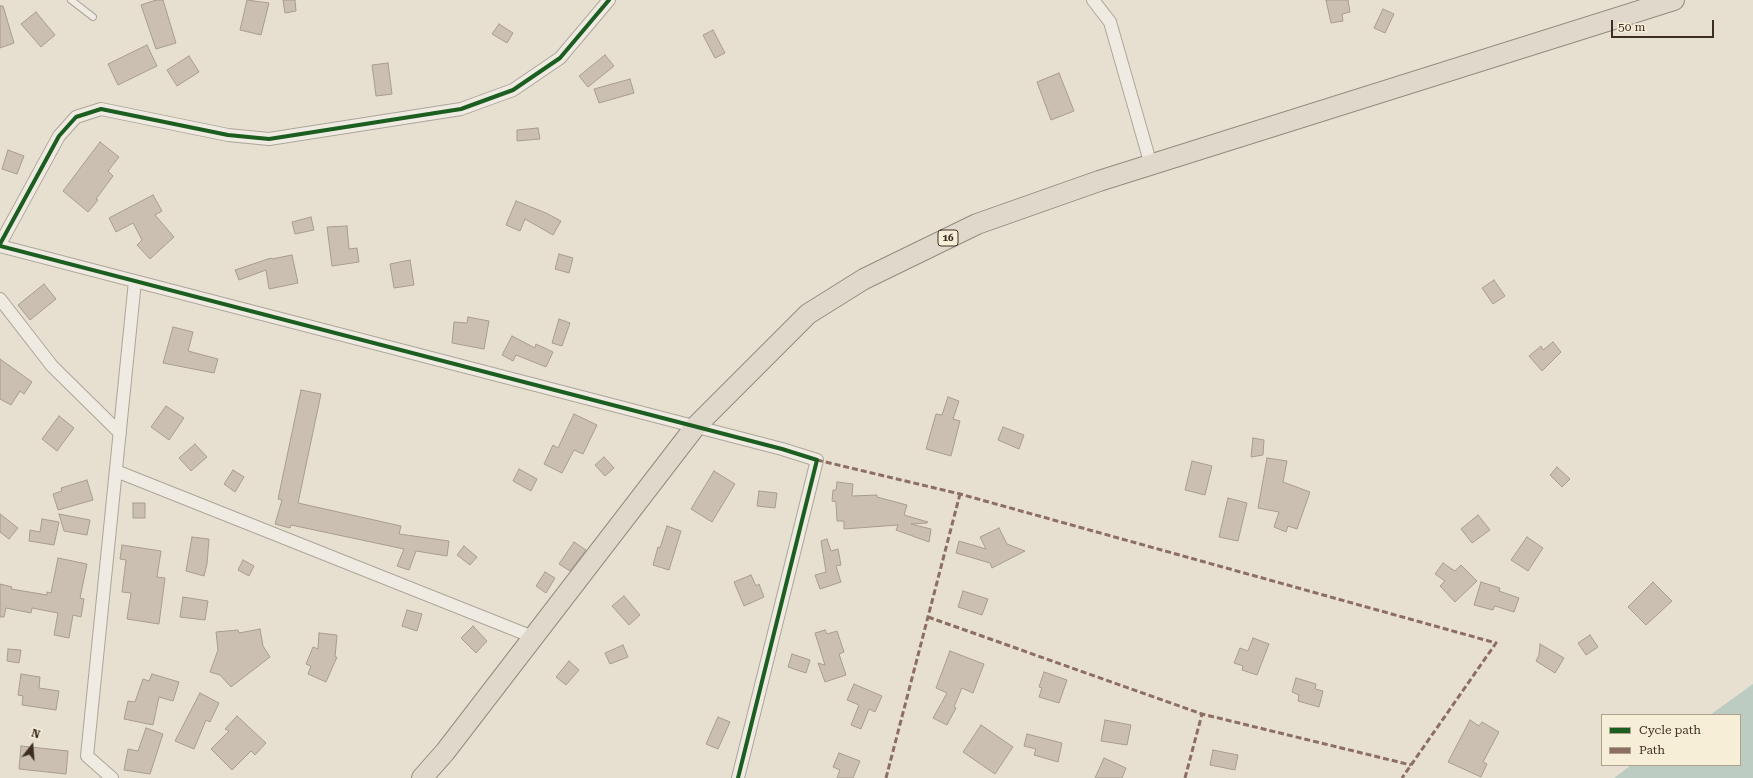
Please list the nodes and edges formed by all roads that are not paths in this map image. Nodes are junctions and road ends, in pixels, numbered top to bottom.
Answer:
1 (71, 0) edge
2 (609, 0) edge
3 (1093, 0) edge
4 (1674, 0) edge
5 (93, 17) dead end
6 (1151, 165) junction
7 (0, 245) edge
8 (135, 281) junction
9 (0, 298) edge
10 (695, 427) junction
11 (120, 433) junction
12 (116, 471) junction
13 (533, 637) junction
14 (112, 778) edge
15 (422, 778) edge
16 (738, 778) edge

1 - 5 lane
2 - 7 street
3 - 6 street
4 - 6 highway, 16
6 - 10 highway, 16
7 - 8 street
8 - 10 street
8 - 11 street
9 - 11 street
10 - 13 highway, 16
10 - 16 street
11 - 12 street
12 - 13 street
12 - 14 street
13 - 15 highway, 16

